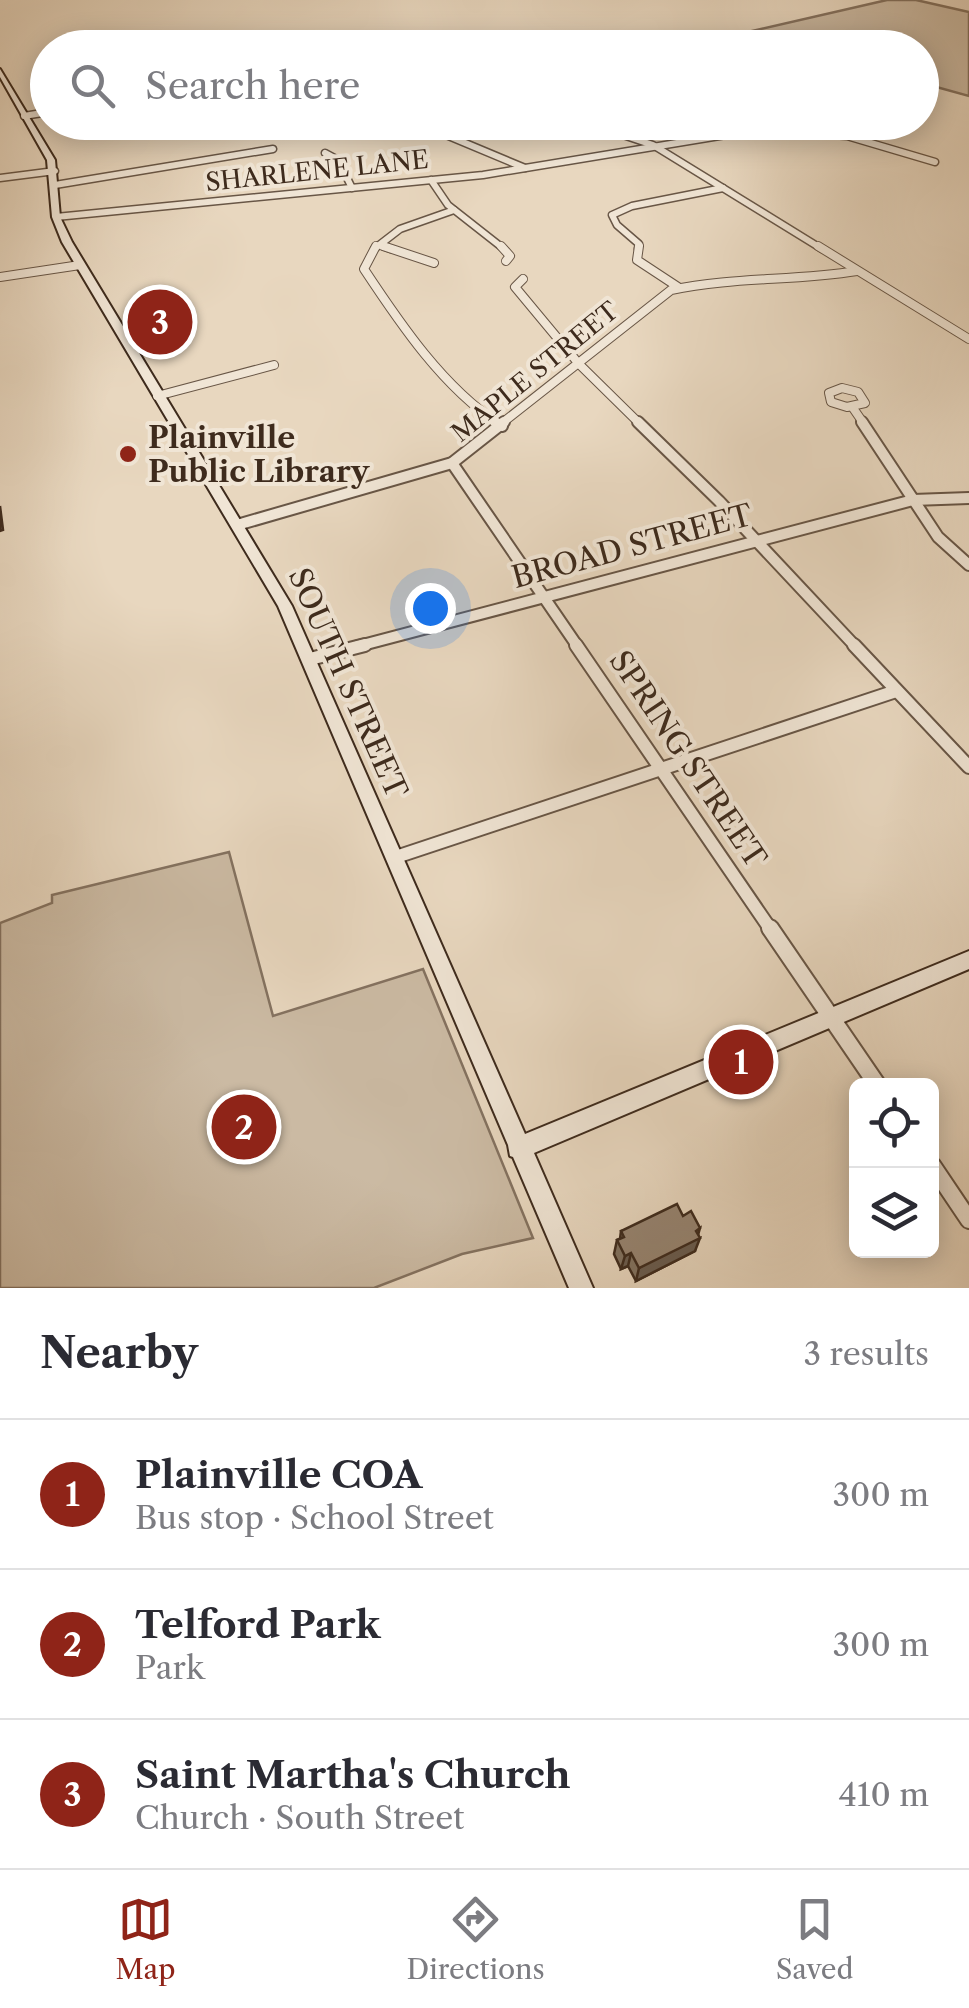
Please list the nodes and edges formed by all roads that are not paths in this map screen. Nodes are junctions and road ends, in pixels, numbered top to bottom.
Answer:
1 (0, 71) edge
2 (30, 115) edge
3 (24, 116) junction
4 (30, 128) edge
5 (36, 140) edge
6 (458, 140) edge
7 (638, 140) edge
8 (684, 140) edge
9 (863, 140) edge
10 (653, 145) junction
11 (273, 149) dead end
12 (326, 153) dead end
13 (935, 162) dead end
14 (525, 168) junction
15 (0, 178) edge
16 (55, 178) junction
17 (431, 180) junction
18 (352, 188) junction
19 (722, 188) junction
20 (454, 210) junction
21 (56, 218) junction
22 (380, 245) junction
23 (506, 261) dead end
24 (434, 263) dead end
25 (80, 265) junction
26 (857, 271) junction
27 (523, 278) dead end
28 (0, 279) edge
29 (678, 287) junction
30 (969, 339) edge
31 (579, 364) junction
32 (274, 365) dead end
33 (157, 396) junction
34 (853, 408) dead end
35 (502, 426) junction
36 (452, 463) junction
37 (969, 498) edge
38 (913, 500) junction
39 (237, 525) junction
40 (753, 540) junction
41 (969, 564) edge
42 (543, 596) junction
43 (310, 659) junction
44 (896, 691) junction
45 (969, 767) edge
46 (662, 770) junction
47 (393, 858) junction
48 (969, 960) edge
49 (832, 1018) junction
50 (873, 1078) edge
51 (518, 1148) junction
52 (935, 1168) edge
53 (969, 1220) edge
54 (581, 1288) edge

1 - 3 main road, SOUTH STREET
2 - 3 street
3 - 4 main road, SOUTH STREET
5 - 16 main road, SOUTH STREET
6 - 14 street
7 - 10 street
8 - 10 street, SHARLENE LANE
9 - 13 street, SHARLENE LANE
10 - 14 street, SHARLENE LANE
10 - 19 street
11 - 16 street
12 - 18 street
14 - 17 street, SHARLENE LANE
15 - 16 street
16 - 21 main road, SOUTH STREET
17 - 18 street, SHARLENE LANE
17 - 20 street
18 - 21 street, SHARLENE LANE
19 - 26 street
19 - 29 street
20 - 22 street
20 - 23 street
21 - 25 main road, SOUTH STREET
22 - 24 street
22 - 35 street
25 - 28 street
25 - 33 main road, SOUTH STREET
26 - 29 street, MAPLE STREET
26 - 30 street
27 - 31 street
29 - 31 street, MAPLE STREET
31 - 35 street, MAPLE STREET
31 - 40 street
32 - 33 street
33 - 39 main road, SOUTH STREET
34 - 38 street
35 - 36 street, MAPLE STREET
36 - 39 street, MAPLE STREET
36 - 42 street, SPRING STREET
37 - 38 street, BROAD STREET
38 - 40 street, BROAD STREET
38 - 41 street
39 - 43 main road, SOUTH STREET
40 - 42 street, BROAD STREET
40 - 44 street
42 - 43 street, BROAD STREET
42 - 46 street, SPRING STREET
43 - 47 main road, SOUTH STREET
44 - 45 street
44 - 46 street
46 - 47 street
46 - 49 street, SPRING STREET
47 - 51 main road, SOUTH STREET
48 - 49 main road
49 - 50 street, SPRING STREET
49 - 51 main road
51 - 54 main road, SOUTH STREET
52 - 53 street

